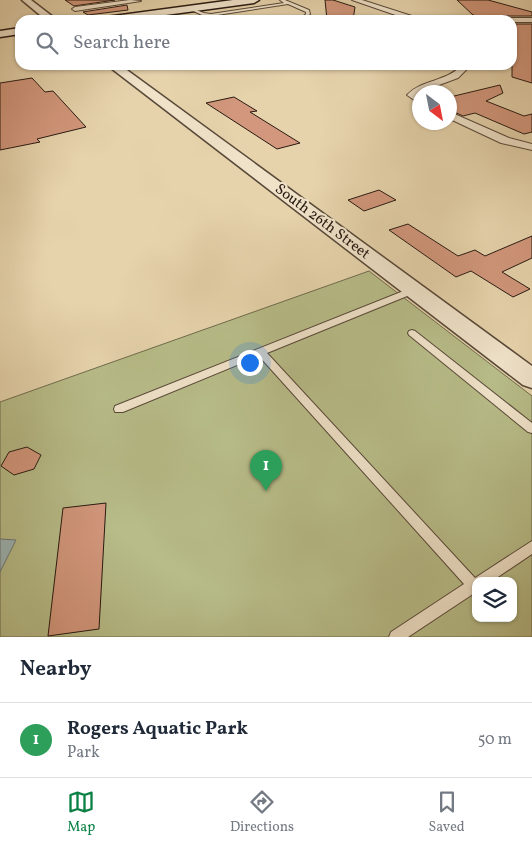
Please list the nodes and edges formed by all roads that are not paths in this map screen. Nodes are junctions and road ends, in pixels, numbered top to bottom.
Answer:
1 (26, 0) edge
2 (99, 0) edge
3 (254, 0) edge
4 (282, 0) edge
5 (355, 0) edge
6 (138, 1) edge
7 (386, 1) dead end
8 (288, 4) junction
9 (368, 4) junction
10 (108, 5) junction
11 (75, 9) dead end
12 (191, 9) junction
13 (46, 15) edge
14 (145, 15) edge
15 (307, 15) edge
16 (402, 15) edge
17 (517, 20) edge
18 (532, 20) edge
19 (15, 32) edge
20 (0, 34) edge
21 (120, 70) edge
22 (464, 70) edge
23 (435, 85) edge
24 (457, 118) edge
25 (532, 147) edge
26 (414, 290) junction
27 (412, 333) dead end
28 (261, 352) junction
29 (532, 379) edge
30 (119, 409) dead end
31 (532, 429) edge
32 (532, 547) edge
33 (487, 577) edge
34 (472, 579) edge
35 (472, 587) edge
36 (396, 637) edge

1 - 13 street
2 - 10 street
3 - 12 main road
4 - 8 lane
5 - 9 street
6 - 10 street
7 - 9 street
8 - 12 lane
8 - 15 lane
9 - 16 street
10 - 11 street
12 - 14 main road
17 - 18 street
19 - 20 main road
21 - 26 street, South 26th Street
22 - 23 street
24 - 25 street
26 - 28 lane
26 - 29 street, South 26th Street
27 - 31 lane
28 - 30 lane
28 - 34 lane
32 - 33 lane
35 - 36 lane

